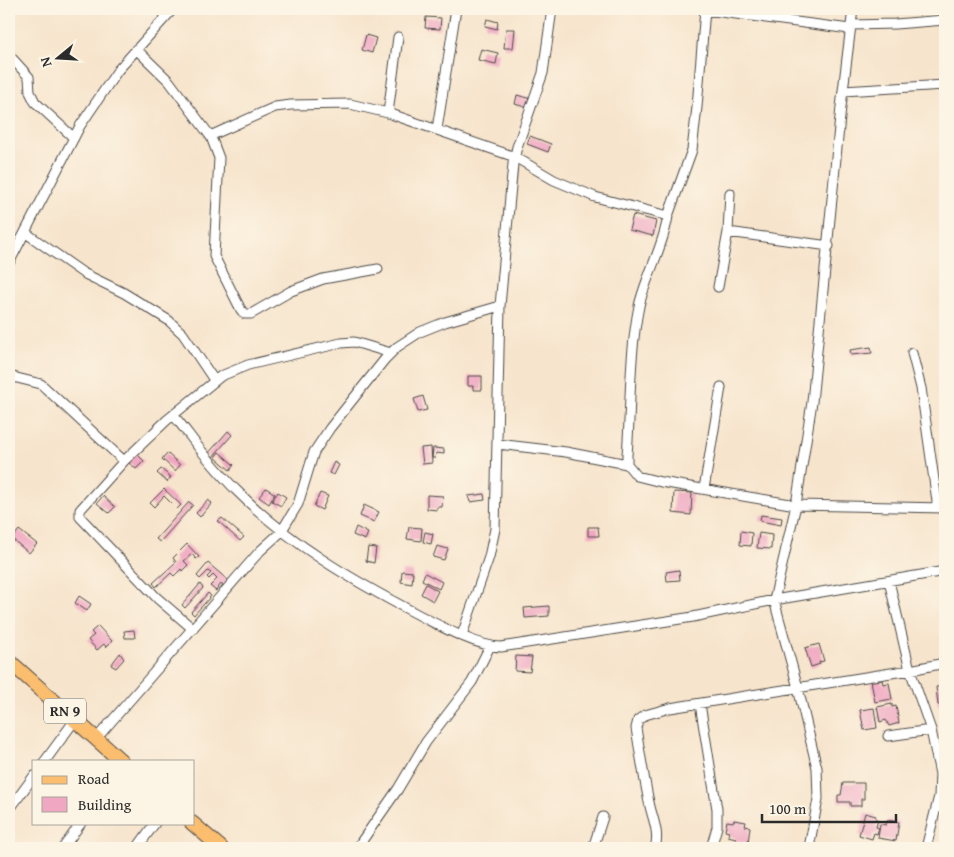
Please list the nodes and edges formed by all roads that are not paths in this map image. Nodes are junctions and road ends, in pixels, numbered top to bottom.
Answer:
1 (173, 9) edge
2 (456, 9) edge
3 (552, 9) edge
4 (705, 9) edge
5 (853, 9) edge
6 (945, 20) edge
7 (850, 27) junction
8 (398, 37) dead end
9 (136, 49) junction
10 (9, 55) edge
11 (945, 86) edge
12 (843, 91) junction
13 (388, 113) junction
14 (437, 129) junction
15 (210, 136) junction
16 (74, 138) junction
17 (515, 157) junction
18 (730, 194) dead end
19 (668, 216) junction
20 (728, 232) junction
21 (26, 233) junction
22 (828, 246) junction
23 (9, 263) edge
24 (378, 269) dead end
25 (718, 287) dead end
26 (500, 306) junction
27 (391, 353) junction
28 (912, 353) dead end
29 (9, 376) edge
30 (214, 380) junction
31 (721, 387) dead end
32 (173, 415) junction
33 (498, 444) junction
34 (124, 461) junction
35 (628, 464) junction
36 (704, 489) junction
37 (796, 505) junction
38 (941, 508) edge
39 (281, 532) junction
40 (945, 571) edge
41 (889, 581) junction
42 (774, 600) junction
43 (193, 628) junction
44 (462, 635) junction
45 (490, 646) junction
46 (9, 661) edge
47 (945, 663) edge
48 (910, 670) junction
49 (798, 688) junction
50 (700, 704) junction
51 (75, 720) junction
52 (931, 730) junction
53 (888, 736) dead end
54 (96, 739) junction
55 (46, 760) edge
56 (120, 760) edge
57 (32, 779) edge
58 (9, 810) edge
59 (603, 817) dead end
60 (80, 824) edge
61 (155, 824) edge
62 (193, 824) edge
63 (63, 848) edge
64 (138, 848) edge
65 (220, 848) edge
66 (357, 848) edge
67 (593, 848) edge
68 (655, 848) edge
69 (712, 848) edge
70 (809, 848) edge
71 (926, 848) edge

1 - 9 street
2 - 14 street
3 - 17 street
4 - 7 street
4 - 19 street
5 - 7 street
6 - 7 street
7 - 12 street
8 - 13 street
9 - 15 street
9 - 16 street
10 - 16 street
11 - 12 street
12 - 22 street
13 - 14 street
13 - 15 street
14 - 17 street
15 - 24 street
16 - 21 street
17 - 19 street
17 - 26 street
18 - 20 street
19 - 35 street
20 - 22 street
20 - 25 street
21 - 23 street
21 - 30 street
22 - 37 street
26 - 27 street
26 - 33 street
27 - 30 street
27 - 39 street
28 - 38 street
29 - 34 street
30 - 32 street
31 - 36 street
32 - 34 street
32 - 39 street
33 - 35 street
33 - 44 street
34 - 43 street
35 - 36 street
36 - 37 street
37 - 38 street
37 - 42 street
39 - 43 street
39 - 44 street
40 - 41 street
41 - 42 street
41 - 48 street
42 - 45 street
42 - 49 street
43 - 54 street
44 - 45 street
45 - 66 street
46 - 51 main road, RN 9
47 - 48 street
48 - 49 street
48 - 52 street
49 - 50 street
49 - 70 street
50 - 68 street
50 - 69 street
51 - 54 main road, RN 9
51 - 55 street
52 - 53 street
52 - 71 street
54 - 56 main road, RN 9
57 - 58 street
59 - 67 street
60 - 63 street
61 - 64 street
62 - 65 main road

